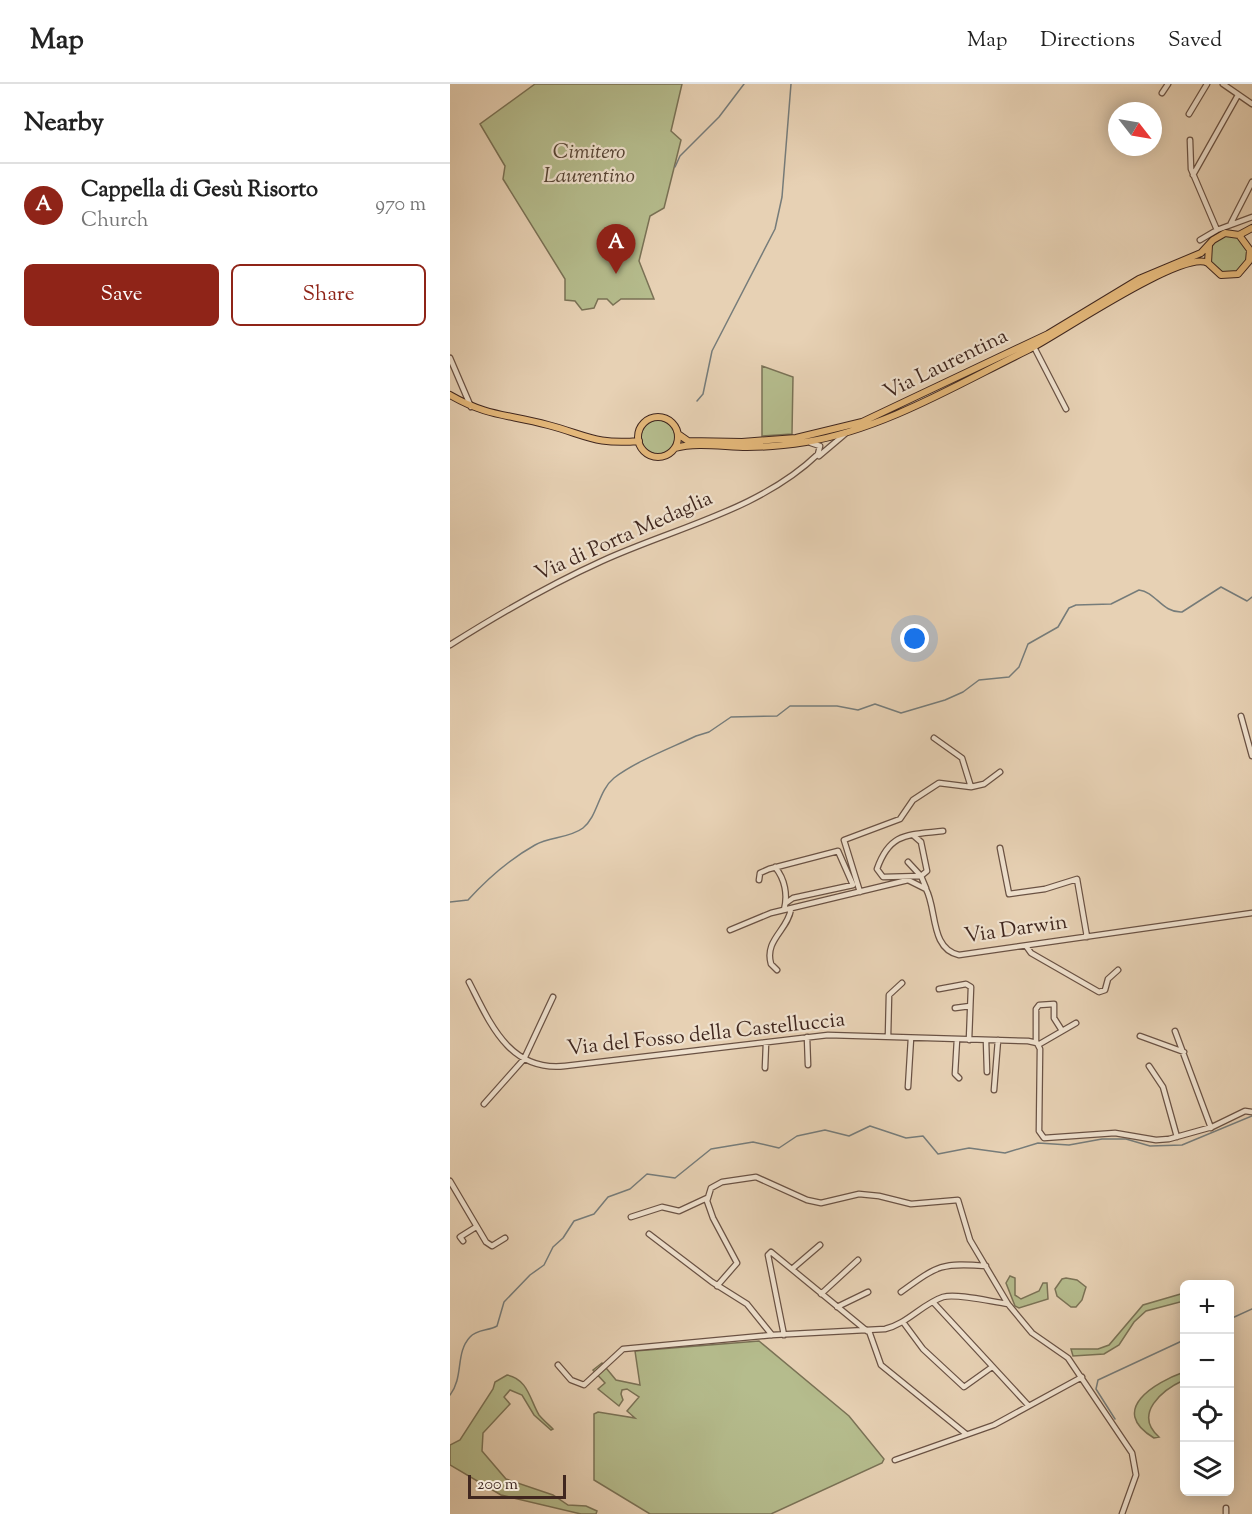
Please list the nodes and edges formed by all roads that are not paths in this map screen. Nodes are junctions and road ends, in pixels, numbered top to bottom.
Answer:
1 (1167, 84) edge
2 (1207, 84) edge
3 (1223, 84) edge
4 (1162, 93) dead end
5 (1238, 95) junction
6 (1252, 104) edge
7 (1189, 114) dead end
8 (1190, 140) dead end
9 (1193, 175) junction
10 (1252, 182) edge
11 (1252, 218) edge
12 (1231, 223) junction
13 (1252, 228) edge
14 (1216, 230) junction
15 (1239, 235) junction
16 (1252, 237) edge
17 (1200, 240) dead end
18 (1248, 244) junction
19 (1209, 245) junction
20 (1208, 263) junction
21 (1034, 347) junction
22 (450, 358) edge
23 (450, 395) edge
24 (471, 407) junction
25 (1066, 409) dead end
26 (851, 430) junction
27 (678, 434) junction
28 (639, 441) junction
29 (799, 443) junction
30 (675, 448) junction
31 (812, 460) junction
32 (450, 645) edge
33 (1241, 716) dead end
34 (934, 738) dead end
35 (1252, 756) edge
36 (1000, 772) dead end
37 (968, 780) junction
38 (964, 787) junction
39 (971, 787) junction
40 (943, 831) dead end
41 (913, 834) junction
42 (1000, 848) dead end
43 (908, 862) dead end
44 (776, 867) junction
45 (921, 876) junction
46 (759, 880) dead end
47 (926, 889) junction
48 (860, 892) junction
49 (786, 903) junction
50 (791, 909) junction
51 (784, 910) junction
52 (1252, 913) edge
53 (730, 930) dead end
54 (1087, 938) junction
55 (1026, 946) junction
56 (777, 970) dead end
57 (1118, 970) dead end
58 (469, 982) dead end
59 (902, 983) dead end
60 (939, 989) dead end
61 (553, 997) dead end
62 (970, 1006) junction
63 (955, 1008) dead end
64 (1076, 1023) dead end
65 (1061, 1029) junction
66 (1175, 1031) dead end
67 (1140, 1036) dead end
68 (888, 1037) junction
69 (807, 1038) junction
70 (910, 1038) junction
71 (957, 1039) junction
72 (969, 1040) junction
73 (986, 1040) junction
74 (998, 1040) junction
75 (766, 1042) junction
76 (1037, 1044) junction
77 (1184, 1052) junction
78 (524, 1059) junction
79 (808, 1065) dead end
80 (1149, 1066) dead end
81 (765, 1068) dead end
82 (987, 1072) dead end
83 (959, 1078) dead end
84 (908, 1087) dead end
85 (994, 1090) dead end
86 (484, 1104) dead end
87 (1252, 1112) edge
88 (1211, 1128) junction
89 (1177, 1137) junction
90 (450, 1181) edge
91 (707, 1198) junction
92 (631, 1217) dead end
93 (476, 1227) junction
94 (649, 1234) dead end
95 (505, 1238) dead end
96 (463, 1240) dead end
97 (820, 1245) dead end
98 (858, 1260) dead end
99 (986, 1266) junction
100 (792, 1269) junction
101 (717, 1286) junction
102 (868, 1292) dead end
103 (902, 1292) dead end
104 (821, 1294) junction
105 (933, 1302) junction
106 (1008, 1304) junction
107 (837, 1307) junction
108 (903, 1322) junction
109 (868, 1331) junction
110 (772, 1335) junction
111 (784, 1335) junction
112 (558, 1365) dead end
113 (992, 1367) junction
114 (1082, 1377) junction
115 (1028, 1405) junction
116 (966, 1434) junction
117 (895, 1460) dead end
118 (1122, 1514) edge

1 - 4 street
2 - 7 street
3 - 5 street
5 - 6 street
5 - 9 street
8 - 9 street
9 - 14 street
10 - 12 street
11 - 12 street
12 - 14 street
13 - 15 main road, Via Laurentina
14 - 17 street
15 - 18 main road
15 - 19 main road, Via Laurentina
16 - 18 main road
18 - 20 main road
19 - 20 main road
19 - 27 main road, Via Laurentina
20 - 21 main road, Via Laurentina
21 - 25 street
21 - 26 main road, Via Laurentina
22 - 24 street
23 - 24 main road
24 - 28 main road
26 - 29 main road, Via Laurentina
26 - 31 street, Via di Porta Medaglia
27 - 28 main road
27 - 30 main road
28 - 30 main road
29 - 30 main road, Via Laurentina
29 - 31 street
31 - 32 street, Via di Porta Medaglia
33 - 35 street
34 - 37 street
36 - 39 street
37 - 38 street
37 - 39 street
38 - 39 street
38 - 48 street
40 - 41 street
41 - 45 street
41 - 45 street
42 - 54 street
43 - 45 street
44 - 46 street
44 - 49 street
44 - 49 street
45 - 47 street
47 - 48 street
47 - 55 street, Via Darwin
48 - 50 street
49 - 51 street
50 - 51 street
50 - 56 street
51 - 53 street
52 - 54 street, Via Darwin
54 - 55 street, Via Darwin
55 - 57 street
58 - 78 street, Via del Fosso della Castelluccia
59 - 68 street
60 - 62 street
61 - 78 street
62 - 63 street
62 - 72 street
64 - 65 street
65 - 76 street
65 - 76 street
66 - 77 street
67 - 77 street
68 - 69 street, Via del Fosso della Castelluccia
68 - 70 street, Via del Fosso della Castelluccia
69 - 75 street, Via del Fosso della Castelluccia
69 - 79 street
70 - 71 street, Via del Fosso della Castelluccia
70 - 84 street
71 - 72 street, Via del Fosso della Castelluccia
71 - 83 street
72 - 73 street, Via del Fosso della Castelluccia
73 - 74 street, Via del Fosso della Castelluccia
73 - 82 street
74 - 76 street, Via del Fosso della Castelluccia
74 - 85 street
75 - 78 street, Via del Fosso della Castelluccia
75 - 81 street
76 - 89 street
77 - 88 street
78 - 86 street
80 - 89 street
87 - 88 street
88 - 89 street
90 - 93 street
91 - 92 street
91 - 99 street
91 - 101 street
93 - 95 street
93 - 96 street
94 - 101 street
97 - 100 street
98 - 104 street
99 - 103 street
99 - 106 street
100 - 104 street
100 - 111 street
101 - 110 street
102 - 107 street
104 - 107 street
105 - 106 street
105 - 108 street
105 - 113 street
106 - 114 street
107 - 109 street
108 - 109 street
108 - 113 street
109 - 111 street
109 - 116 street
110 - 111 street
110 - 112 street
113 - 115 street
114 - 115 street
114 - 118 street
115 - 116 street
116 - 117 street

